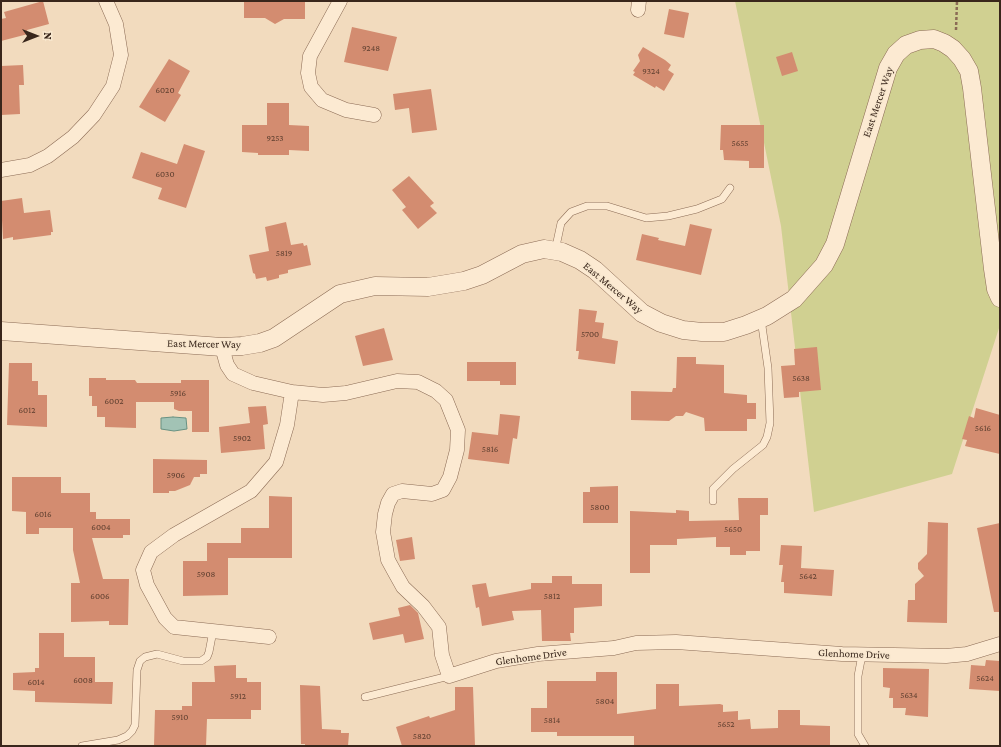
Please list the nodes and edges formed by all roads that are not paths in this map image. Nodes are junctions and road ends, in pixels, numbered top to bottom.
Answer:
1 (106, 1) edge
2 (340, 1) edge
3 (374, 115) dead end
4 (1, 170) edge
5 (730, 188) dead end
6 (555, 251) junction
7 (1000, 298) edge
8 (761, 318) junction
9 (1, 331) edge
10 (222, 347) junction
11 (292, 392) junction
12 (713, 502) dead end
13 (213, 631) junction
14 (269, 637) dead end
15 (1000, 644) edge
16 (862, 655) junction
17 (449, 676) junction
18 (365, 697) dead end
19 (82, 746) edge
20 (865, 746) edge

1 - 4 street
2 - 3 street
5 - 6 lane
6 - 8 street, East Mercer Way
6 - 10 street, East Mercer Way
7 - 8 street, East Mercer Way
8 - 12 lane
9 - 10 street, East Mercer Way
10 - 11 street
11 - 13 street
11 - 17 street
13 - 14 street
13 - 19 lane
15 - 16 street, Glenhome Drive
16 - 17 street, Glenhome Drive
16 - 20 lane
17 - 18 lane

